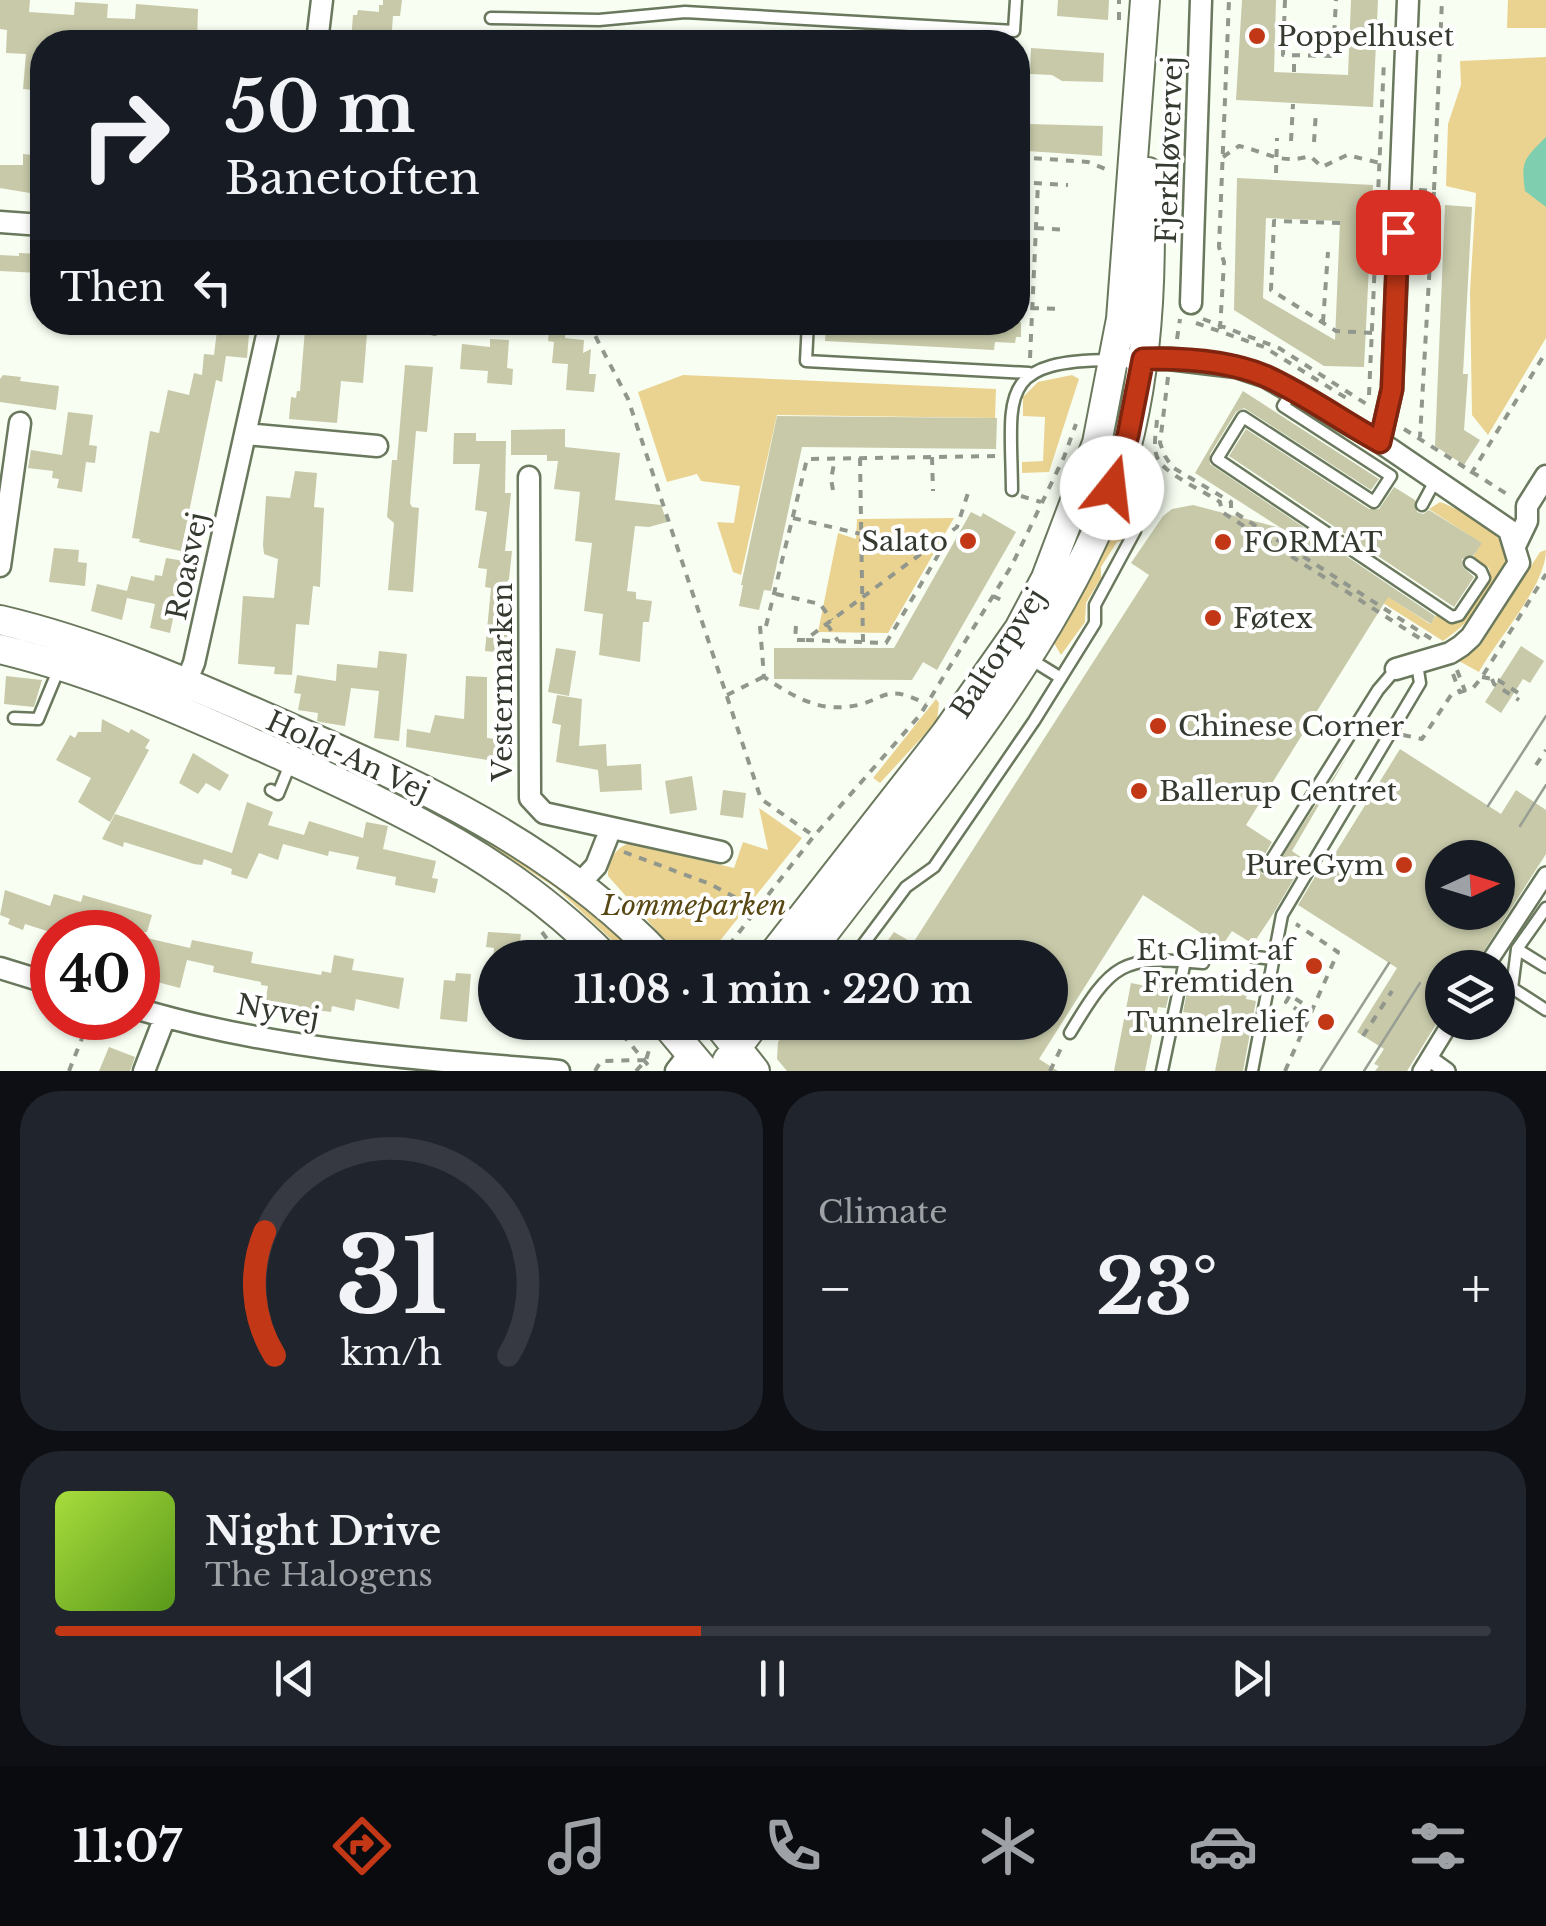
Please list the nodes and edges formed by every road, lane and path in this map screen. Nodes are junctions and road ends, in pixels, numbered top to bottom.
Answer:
1 (322, 0) edge
2 (1016, 0) edge
3 (1145, 0) edge
4 (1201, 0) edge
5 (1229, 0) edge
6 (1284, 0) edge
7 (1336, 0) edge
8 (1408, 0) edge
9 (1442, 0) edge
10 (491, 18) dead end
11 (318, 30) edge
12 (997, 30) edge
13 (1014, 30) edge
14 (1294, 55) junction
15 (1143, 59) junction
16 (1384, 60) dead end
17 (1294, 72) dead end
18 (1293, 104) dead end
19 (1316, 111) dead end
20 (1277, 138) dead end
21 (1291, 141) dead end
22 (1314, 142) dead end
23 (1223, 157) junction
24 (1030, 158) edge
25 (1276, 158) junction
26 (1380, 163) junction
27 (1276, 173) dead end
28 (1030, 183) edge
29 (1038, 183) junction
30 (1068, 184) dead end
31 (1107, 188) dead end
32 (1400, 188) junction
33 (1434, 191) junction
34 (0, 222) edge
35 (1340, 223) dead end
36 (30, 224) edge
37 (1036, 228) junction
38 (1066, 230) dead end
39 (1328, 252) dead end
40 (1031, 308) junction
41 (1061, 309) dead end
42 (1187, 313) junction
43 (1171, 318) dead end
44 (1323, 324) junction
45 (1220, 330) junction
46 (1372, 333) junction
47 (267, 335) edge
48 (595, 335) edge
49 (807, 335) edge
50 (1546, 352) edge
51 (1143, 359) junction
52 (1115, 360) junction
53 (1029, 373) junction
54 (1167, 385) dead end
55 (1292, 392) junction
56 (1135, 400) junction
57 (1365, 406) junction
58 (1079, 415) dead end
59 (1386, 416) junction
60 (20, 422) dead end
61 (245, 434) junction
62 (1380, 442) junction
63 (1418, 442) junction
64 (378, 446) dead end
65 (1012, 456) junction
66 (932, 457) junction
67 (860, 458) junction
68 (835, 459) junction
69 (1471, 475) junction
70 (528, 476) dead end
71 (1546, 476) edge
72 (1436, 479) junction
73 (833, 490) dead end
74 (933, 490) dead end
75 (969, 490) dead end
76 (1012, 490) joint
77 (1043, 503) junction
78 (1422, 505) dead end
79 (1527, 506) junction
80 (1104, 514) junction
81 (791, 518) junction
82 (952, 530) junction
83 (861, 534) junction
84 (1514, 546) junction
85 (1470, 563) dead end
86 (0, 566) edge
87 (1546, 574) edge
88 (775, 594) junction
89 (993, 596) junction
90 (862, 597) junction
91 (1003, 601) dead end
92 (0, 620) edge
93 (829, 622) junction
94 (796, 626) dead end
95 (805, 640) junction
96 (838, 642) junction
97 (863, 642) junction
98 (0, 649) edge
99 (1446, 655) junction
100 (1026, 657) junction
101 (1417, 664) junction
102 (60, 665) junction
103 (1396, 669) joint
104 (1482, 676) junction
105 (764, 677) junction
106 (1061, 678) junction
107 (1463, 692) junction
108 (180, 695) junction
109 (727, 695) junction
110 (1521, 698) dead end
111 (926, 704) junction
112 (14, 718) dead end
113 (1422, 739) dead end
114 (1546, 750) edge
115 (292, 761) junction
116 (1536, 764) dead end
117 (271, 790) dead end
118 (814, 836) junction
119 (609, 837) junction
120 (720, 852) dead end
121 (1267, 866) dead end
122 (1546, 875) edge
123 (580, 883) junction
124 (1546, 908) edge
125 (757, 909) junction
126 (1282, 915) junction
127 (1542, 923) edge
128 (586, 940) edge
129 (642, 940) edge
130 (733, 940) edge
131 (784, 940) edge
132 (819, 940) edge
133 (866, 940) edge
134 (1518, 949) junction
135 (1497, 950) edge
136 (1273, 959) junction
137 (1185, 961) junction
138 (0, 968) edge
139 (1546, 968) edge
140 (30, 977) edge
141 (1392, 991) dead end
142 (1302, 1003) dead end
143 (1546, 1010) edge
144 (160, 1015) edge
145 (166, 1017) junction
146 (1308, 1017) junction
147 (1070, 1033) joint
148 (1363, 1036) dead end
149 (81, 1040) edge
150 (628, 1040) edge
151 (655, 1040) edge
152 (662, 1040) edge
153 (706, 1040) edge
154 (1440, 1040) edge
155 (646, 1060) junction
156 (728, 1060) edge
157 (378, 1064) edge
158 (690, 1065) edge
159 (1425, 1065) edge
160 (69, 1071) edge
161 (144, 1071) edge
162 (559, 1071) edge
163 (595, 1071) edge
164 (636, 1071) edge
165 (653, 1071) edge
166 (755, 1071) edge
167 (1050, 1071) edge
168 (1162, 1071) edge
169 (1252, 1071) edge
170 (1284, 1071) edge
171 (1447, 1071) edge

1 - 11 street
2 - 13 lane
3 - 15 street, Baltorpvej
4 - 42 street, Fjerkløvervej
5 - 23 path
6 - 14 path
7 - 14 path
8 - 32 street
9 - 33 path
10 - 12 lane
14 - 17 path
15 - 51 street, Baltorpvej
15 - 52 street, Baltorpvej
16 - 26 path
18 - 21 path
19 - 22 path
20 - 25 path
23 - 25 path
23 - 45 path
24 - 31 path
25 - 26 path
25 - 27 path
26 - 46 path
28 - 29 path
29 - 30 path
29 - 37 path
32 - 33 path
32 - 59 street
33 - 63 path
34 - 36 street
35 - 44 path
37 - 38 path
37 - 40 path
39 - 44 path
40 - 41 path
40 - 53 path
42 - 43 path
42 - 45 path
44 - 46 path
45 - 57 path
46 - 57 path
47 - 61 street, Roasvej
48 - 109 path
49 - 53 lane
50 - 69 path
51 - 52 street
51 - 55 street
51 - 56 street, Baltorpvej
52 - 53 lane
52 - 131 street, Baltorpvej
53 - 65 lane
54 - 99 path
55 - 62 street
55 - 85 lane
56 - 80 street, Baltorpvej
56 - 99 path
57 - 59 path
58 - 77 path
59 - 62 street
59 - 63 path
60 - 86 street
61 - 64 street
61 - 108 street, Roasvej
62 - 72 street
63 - 69 path
65 - 66 path
65 - 76 lane
66 - 67 path
66 - 74 path
67 - 68 path
67 - 83 path
68 - 73 path
68 - 81 path
69 - 79 path
70 - 119 street, Vestermarken
71 - 79 street
72 - 78 lane
72 - 84 street
75 - 82 path
76 - 77 path
77 - 89 path
79 - 84 street
80 - 100 street, Baltorpvej
80 - 106 lane
81 - 83 path
81 - 88 path
82 - 90 path
82 - 97 path
83 - 90 path
84 - 99 street
87 - 104 path
88 - 93 path
88 - 105 path
89 - 91 path
89 - 111 path
90 - 93 path
90 - 97 path
92 - 108 street, Hold-An Vej
93 - 95 path
93 - 96 path
94 - 95 path
95 - 96 path
96 - 97 path
98 - 102 street, Hold-An Vej
99 - 101 street
99 - 107 path
100 - 106 lane
100 - 132 street, Baltorpvej
101 - 103 street
101 - 126 lane
102 - 108 street, Hold-An Vej
102 - 112 lane
103 - 121 lane
104 - 107 path
104 - 110 path
105 - 109 path
105 - 111 path
106 - 133 lane
107 - 113 path
108 - 115 street, Hold-An Vej
108 - 123 street, Hold-An Vej
109 - 118 path
111 - 118 path
114 - 116 path
115 - 117 lane
115 - 128 street, Hold-An Vej
118 - 125 path
119 - 120 street, Vestermarken
119 - 123 street
119 - 125 path
122 - 135 street
123 - 129 street, Hold-An Vej
124 - 127 lane
125 - 130 path
126 - 136 lane
126 - 146 path
127 - 134 lane
134 - 139 lane
134 - 143 lane
136 - 137 lane
136 - 169 lane
137 - 147 lane
137 - 168 lane
138 - 140 street
141 - 148 path
142 - 146 path
144 - 145 street, Nyvej
145 - 157 street, Nyvej
145 - 161 street
146 - 170 path
147 - 167 path
149 - 160 path
150 - 155 path
151 - 155 path
152 - 158 street
153 - 158 street
154 - 159 street
155 - 163 path
155 - 164 path
155 - 165 path
156 - 166 street
157 - 162 street, Nyvej
159 - 171 street

